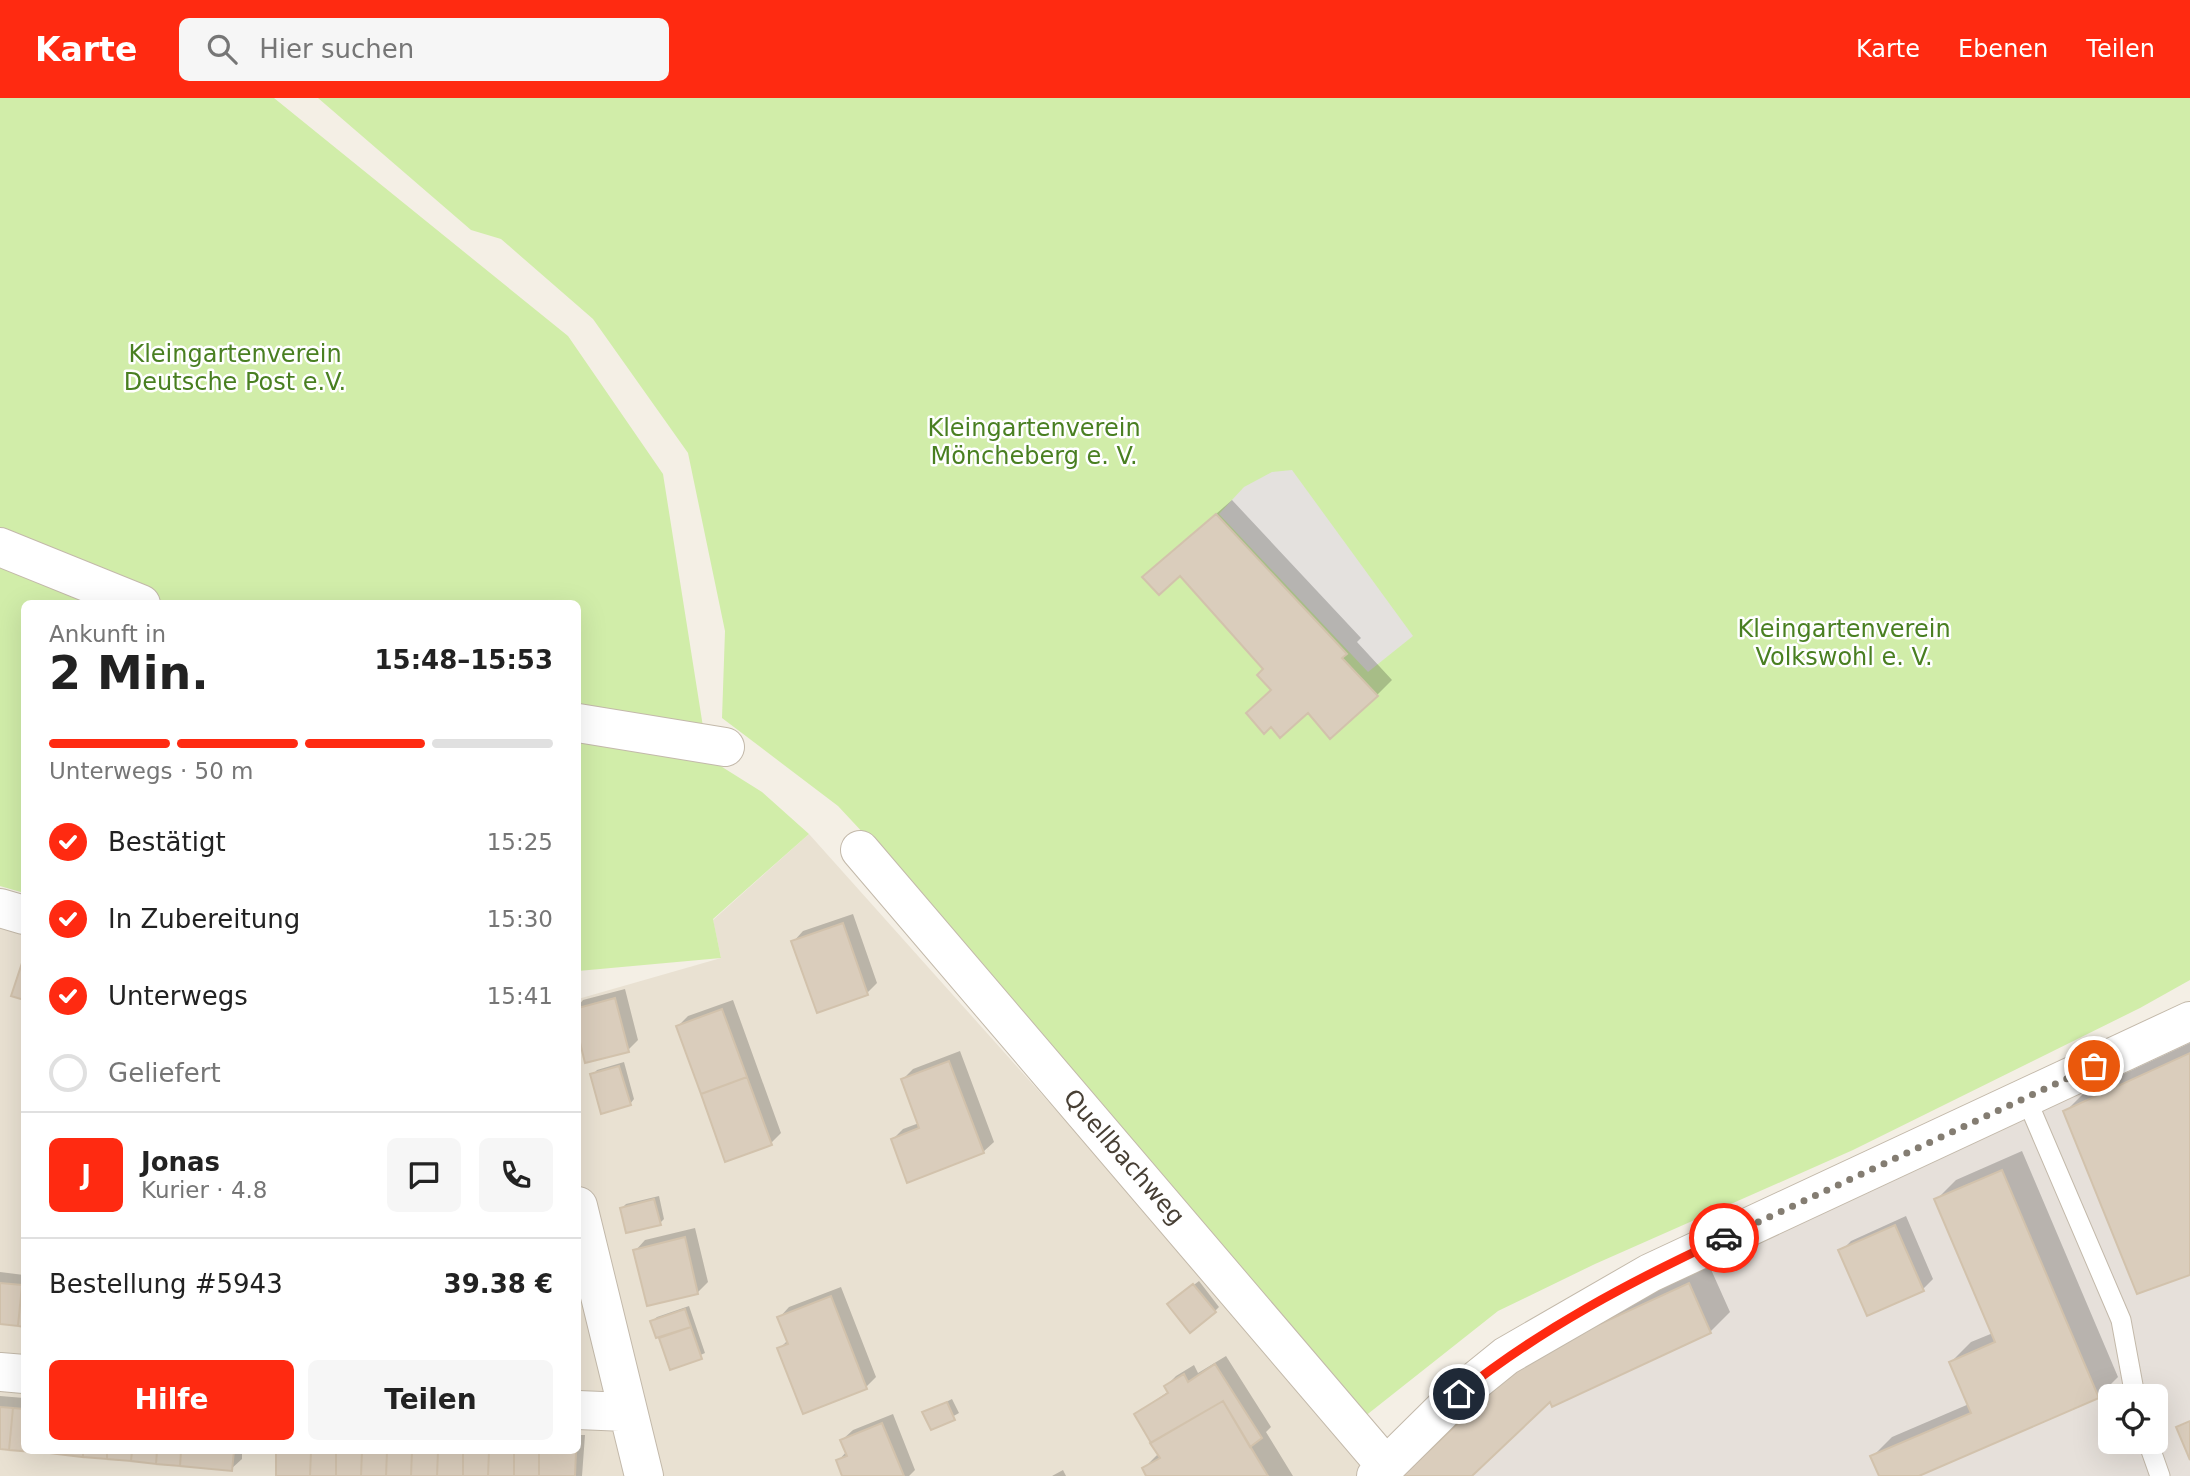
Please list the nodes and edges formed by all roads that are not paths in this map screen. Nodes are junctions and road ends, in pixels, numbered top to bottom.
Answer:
1 (0, 547) edge
2 (131, 600) edge
3 (581, 723) edge
4 (725, 747) dead end
5 (860, 850) dead end
6 (0, 908) edge
7 (21, 914) edge
8 (2190, 1021) edge
9 (2026, 1098) junction
10 (581, 1219) edge
11 (0, 1371) edge
12 (21, 1374) edge
13 (2133, 1384) edge
14 (581, 1410) edge
15 (626, 1412) junction
16 (2152, 1454) edge
17 (1381, 1471) edge
18 (644, 1476) edge
19 (2160, 1476) edge

1 - 2 street
3 - 4 street
5 - 17 street, Quellbachweg
6 - 7 street
8 - 9 street
9 - 13 lane
9 - 17 street
10 - 15 street
11 - 12 street
14 - 15 street
15 - 18 street
16 - 19 lane

